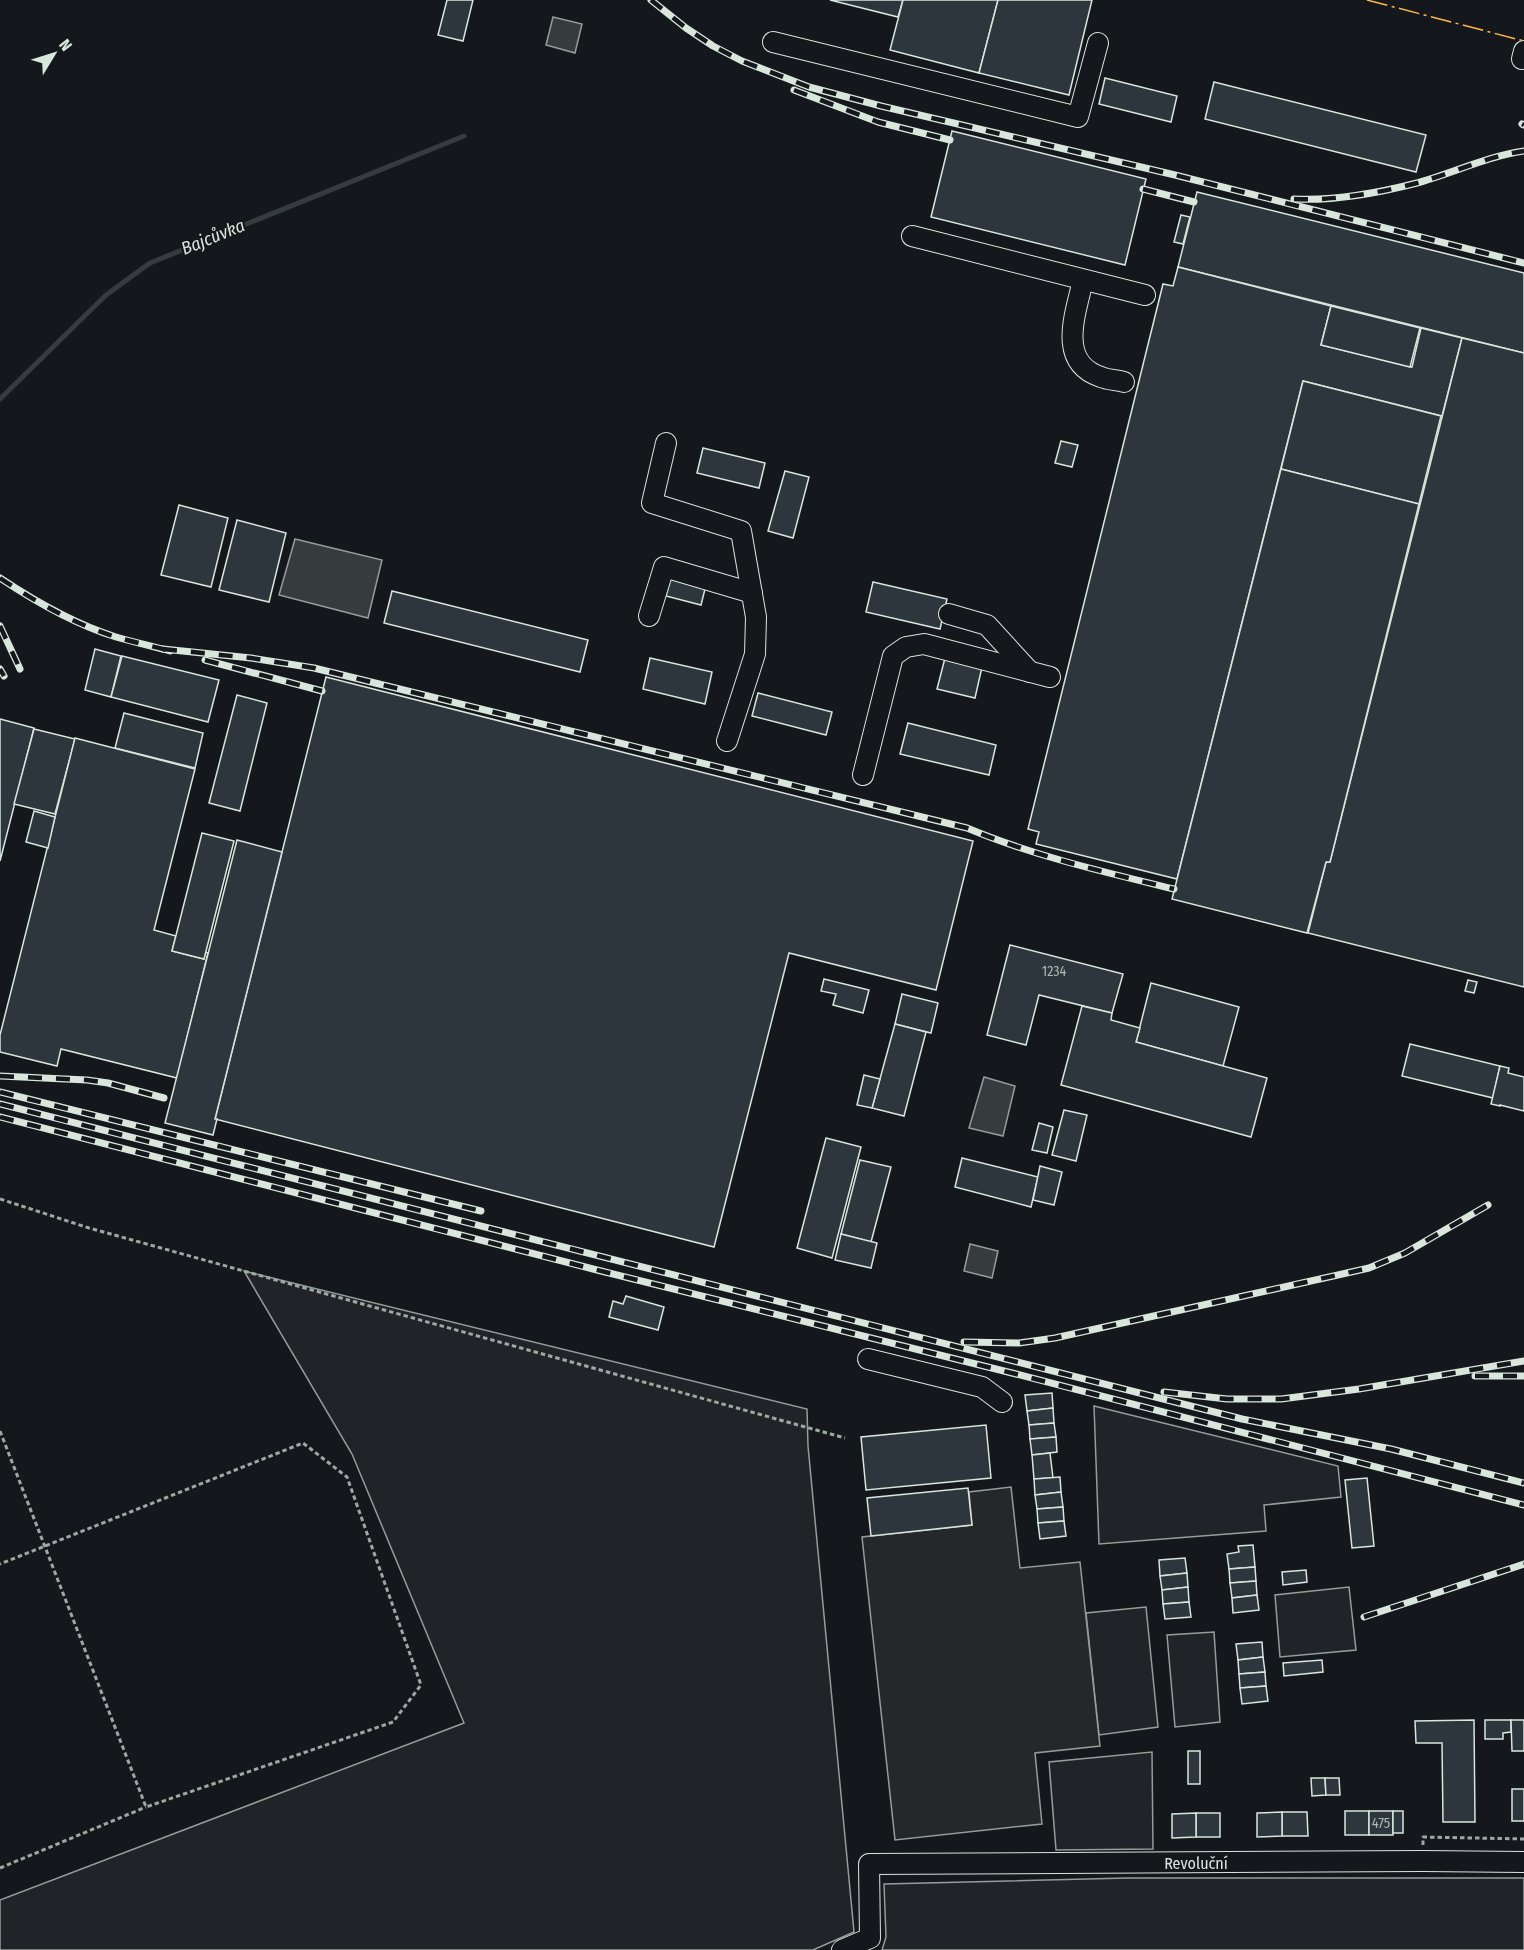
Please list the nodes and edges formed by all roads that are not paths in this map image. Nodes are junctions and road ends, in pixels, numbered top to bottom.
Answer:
1 (773, 42) dead end
2 (1098, 43) dead end
3 (912, 236) dead end
4 (1083, 280) junction
5 (1145, 296) dead end
6 (1124, 382) dead end
7 (666, 443) dead end
8 (752, 593) junction
9 (949, 614) dead end
10 (649, 616) dead end
11 (1030, 672) junction
12 (1050, 677) dead end
13 (728, 741) dead end
14 (863, 775) dead end
15 (868, 1359) dead end
16 (1002, 1402) dead end
17 (1524, 1862) edge
18 (842, 1950) edge

1 - 2 street
3 - 4 street
4 - 5 street
4 - 6 street
7 - 8 street
8 - 10 street
8 - 13 street
9 - 11 street
11 - 12 street
11 - 14 street
15 - 16 street
17 - 18 street, Revoluční

